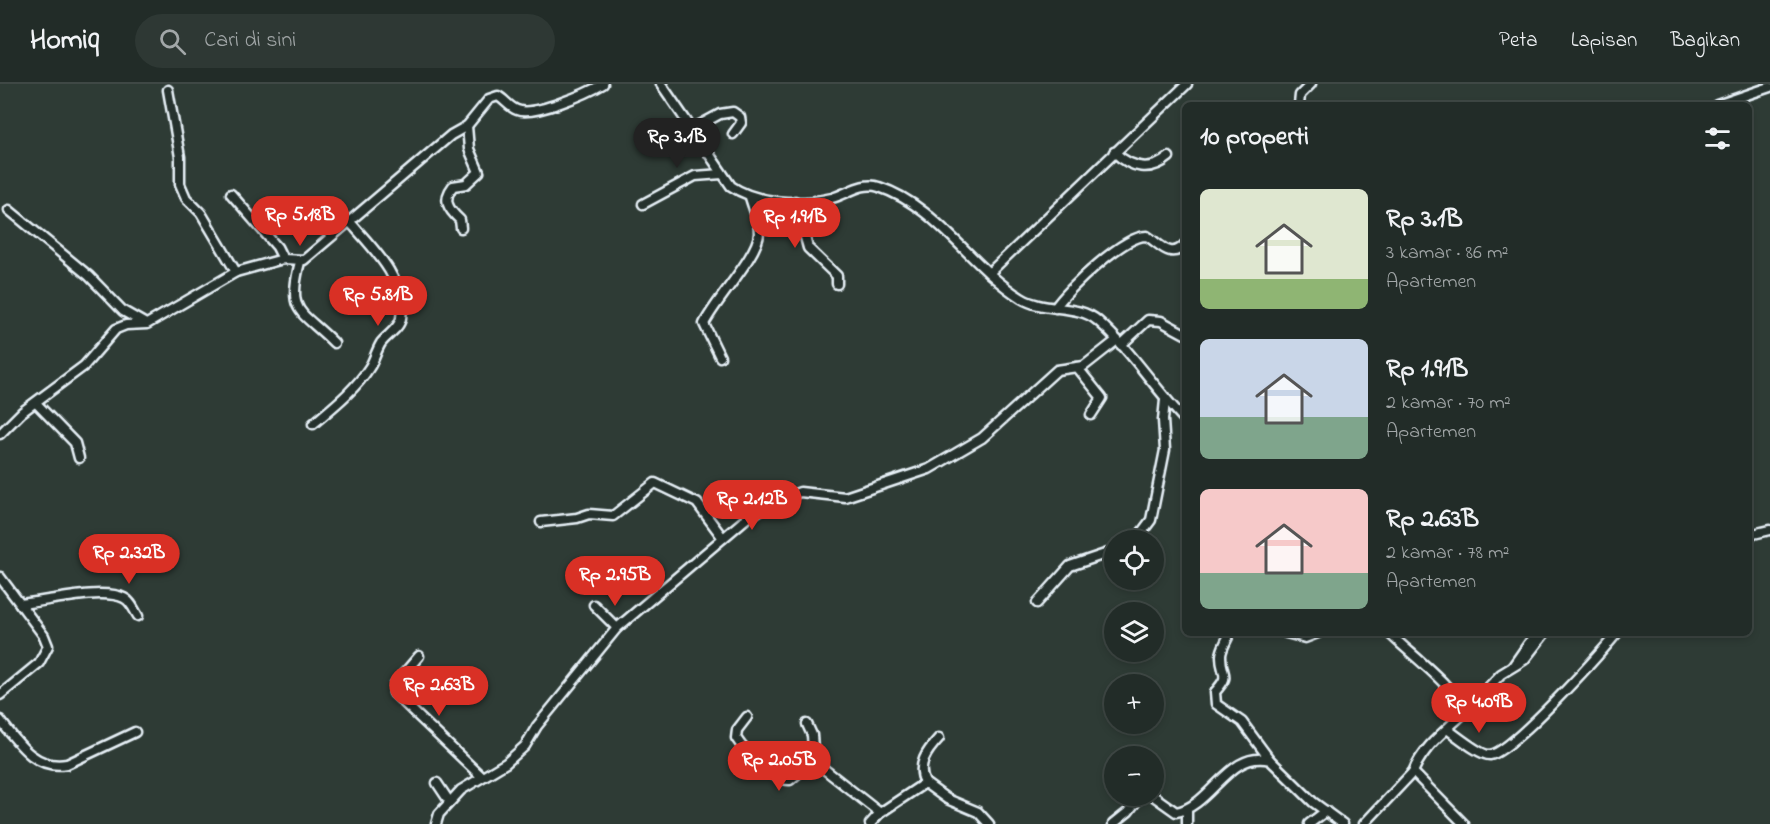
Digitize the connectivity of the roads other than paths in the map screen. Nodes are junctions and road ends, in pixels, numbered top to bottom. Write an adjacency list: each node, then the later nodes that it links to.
1 (603, 84): 9 (street)
2 (661, 84): 10 (street)
3 (1187, 84): 12 (street)
4 (1311, 84): 7 (street)
5 (1770, 87): 8 (street)
6 (168, 90): 25 (street)
7 (1299, 102)
8 (1726, 102)
9 (467, 126): 20 (street); 21 (street)
10 (692, 129): 11 (street); 14 (street)
11 (733, 134)
12 (1114, 152): 13 (street); 26 (street)
13 (1169, 157)
14 (722, 174): 16 (street); 18 (street)
15 (231, 194): 23 (street)
16 (750, 196): 17 (street); 33 (street)
17 (795, 201): 26 (street); 27 (street)
18 (643, 204)
19 (9, 210): 29 (street)
20 (350, 222): 24 (street); 39 (street)
21 (460, 228)
22 (1182, 248): 28 (street)
23 (283, 259): 24 (street); 25 (street)
24 (300, 262): 32 (street)
25 (236, 272): 29 (street)
26 (989, 273): 28 (street)
27 (837, 284)
28 (1055, 308): 31 (street)
29 (147, 324): 36 (street)
30 (1182, 332): 31 (street)
31 (1119, 343): 34 (street); 35 (street)
32 (334, 344)
33 (720, 357)
34 (1077, 367): 37 (street); 46 (street)
35 (1166, 400): 38 (street); 43 (street)
36 (36, 402): 40 (street); 41 (street)
37 (1091, 415)
38 (1182, 417)
39 (313, 424)
40 (0, 434)
41 (79, 458)
42 (541, 522): 46 (street)
43 (1144, 530)
44 (1770, 530): 45 (street)
45 (1752, 534)
46 (723, 538): 53 (street)
47 (1104, 554): 49 (street)
48 (0, 577): 50 (street)
49 (1038, 603)
50 (20, 604): 52 (street); 61 (street)
51 (594, 605): 53 (street)
52 (138, 616)
53 (617, 628): 72 (street)
54 (1229, 636): 69 (street)
55 (1392, 636): 62 (street)
56 (1534, 636): 60 (street)
57 (1543, 636): 60 (street)
58 (1614, 636): 66 (street)
59 (420, 656): 72 (street)
60 (1511, 669): 62 (street)
61 (0, 694)
62 (1464, 713): 66 (street)
63 (747, 717): 70 (street)
64 (0, 720): 67 (street)
65 (807, 724): 70 (street)
66 (1447, 729): 71 (street)
67 (135, 732)
68 (939, 738): 74 (street)
69 (1270, 760): 78 (street); 79 (street)
70 (814, 763): 80 (street)
71 (1413, 772): 88 (street); 89 (street)
72 (482, 777): 75 (street)
73 (437, 783): 75 (street)
74 (925, 783): 80 (street); 83 (street)
75 (449, 801): 81 (street)
76 (1164, 804): 78 (street)
77 (1133, 806): 84 (street)
78 (1187, 810): 85 (street)
79 (1326, 811): 86 (street); 87 (street)
80 (880, 813): 82 (street)
81 (436, 824)
82 (870, 824)
83 (989, 824)
84 (1113, 824)
85 (1187, 824)
86 (1309, 824)
87 (1343, 824)
88 (1364, 824)
89 (1464, 824)

